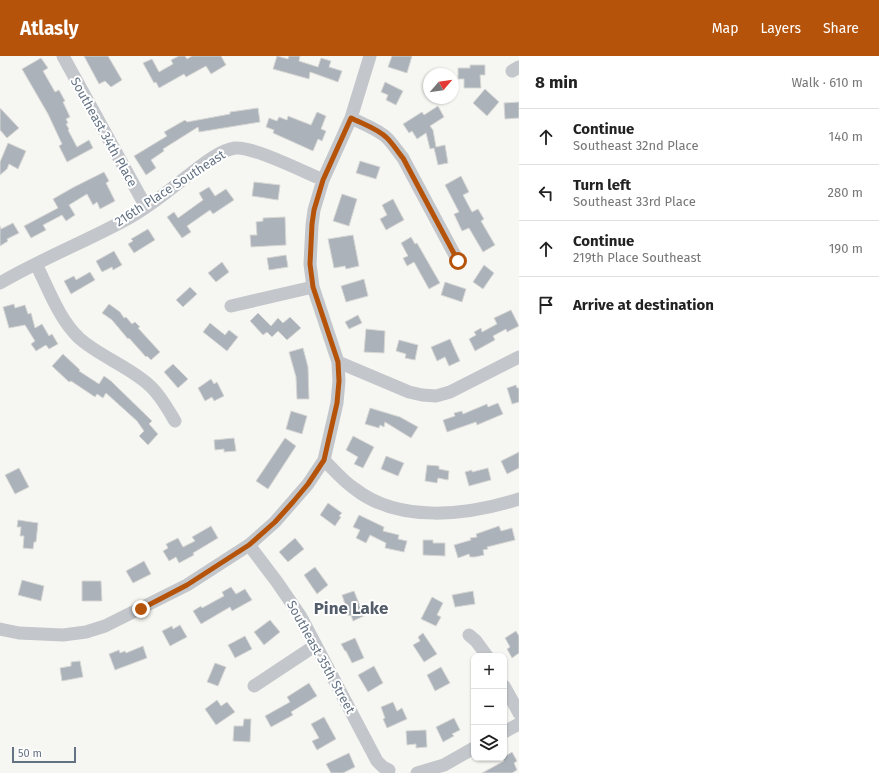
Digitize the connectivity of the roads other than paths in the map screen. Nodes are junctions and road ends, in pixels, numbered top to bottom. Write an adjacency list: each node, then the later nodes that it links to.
1 (63, 56): 5 (street, Southeast 34th Place)
2 (369, 56): 3 (street)
3 (351, 118): 4 (street); 6 (street)
4 (323, 180): 5 (street, 216th Place Southeast); 9 (street)
5 (146, 207): 7 (street, 216th Place Southeast)
6 (458, 261)
7 (36, 264): 8 (street, 216th Place Southeast); 13 (street)
8 (0, 283)
9 (313, 287): 10 (street); 12 (street)
10 (231, 306)
11 (519, 357): 12 (street)
12 (338, 362): 14 (street)
13 (175, 421)
14 (324, 460): 15 (street); 16 (street)
15 (519, 498)
16 (249, 545): 17 (street); 19 (street, Southeast 35th Street)
17 (0, 629)
18 (469, 635): 20 (street)
19 (316, 645): 21 (street); 27 (street, Southeast 35th Street)
20 (485, 653)
21 (254, 686)
22 (506, 689): 23 (street)
23 (519, 713)
24 (519, 724): 25 (street)
25 (507, 730)
26 (471, 750): 28 (street)
27 (392, 772)
28 (417, 773)

